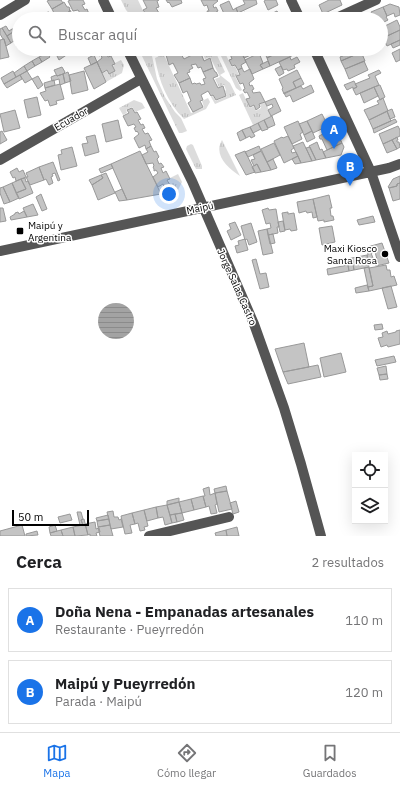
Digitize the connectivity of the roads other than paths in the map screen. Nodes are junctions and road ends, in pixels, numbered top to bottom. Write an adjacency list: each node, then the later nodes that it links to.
1 (25, 0): 8 (street)
2 (103, 0): 5 (street)
3 (291, 0): 6 (street)
4 (376, 0): 7 (street)
5 (109, 12)
6 (297, 12)
7 (349, 12)
8 (0, 15)
9 (130, 56): 11 (street, Jorge Salas Castro)
10 (317, 56): 14 (street)
11 (141, 79): 12 (street, Ecuador); 15 (street, Jorge Salas Castro)
12 (0, 160)
13 (400, 164): 14 (street, Maipú)
14 (371, 172): 15 (street, Maipú); 17 (street)
15 (203, 208): 16 (street, Maipú); 21 (street, Jorge Salas Castro)
16 (0, 251)
17 (400, 257)
18 (229, 517): 19 (street)
19 (172, 533): 20 (street)
20 (149, 536)
21 (321, 536)

